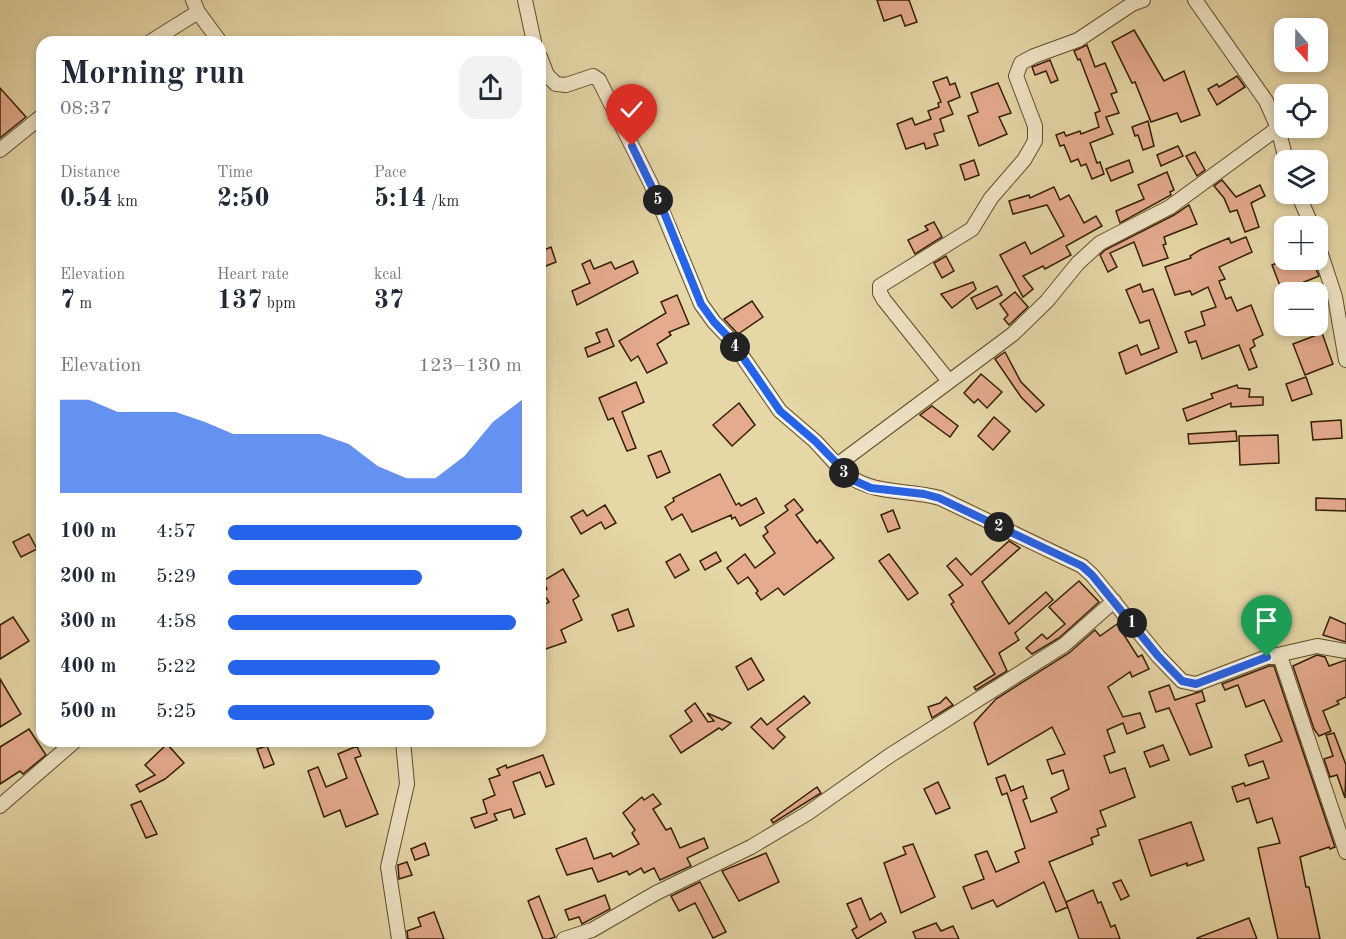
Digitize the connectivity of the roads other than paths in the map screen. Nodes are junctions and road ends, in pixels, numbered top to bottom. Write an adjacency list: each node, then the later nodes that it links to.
1 (525, 0): 7 (street)
2 (1143, 0): 16 (street)
3 (1195, 0): 9 (street)
4 (195, 6): 5 (street); 6 (street)
5 (158, 36)
6 (216, 36)
7 (533, 36)
8 (546, 72): 17 (street)
9 (1274, 120)
10 (36, 121): 12 (street)
11 (1274, 131): 16 (street)
12 (0, 150)
13 (1328, 267): 14 (street)
14 (1340, 295): 15 (street)
15 (1346, 360)
16 (948, 380): 17 (street)
17 (837, 465): 18 (street)
18 (1114, 601): 20 (street); 25 (street)
19 (1346, 651): 20 (street)
20 (1273, 656): 24 (street)
21 (68, 747): 23 (street)
22 (404, 747): 26 (street)
23 (0, 806)
24 (1346, 852)
25 (594, 934): 27 (street)
26 (399, 939)
27 (564, 939)

